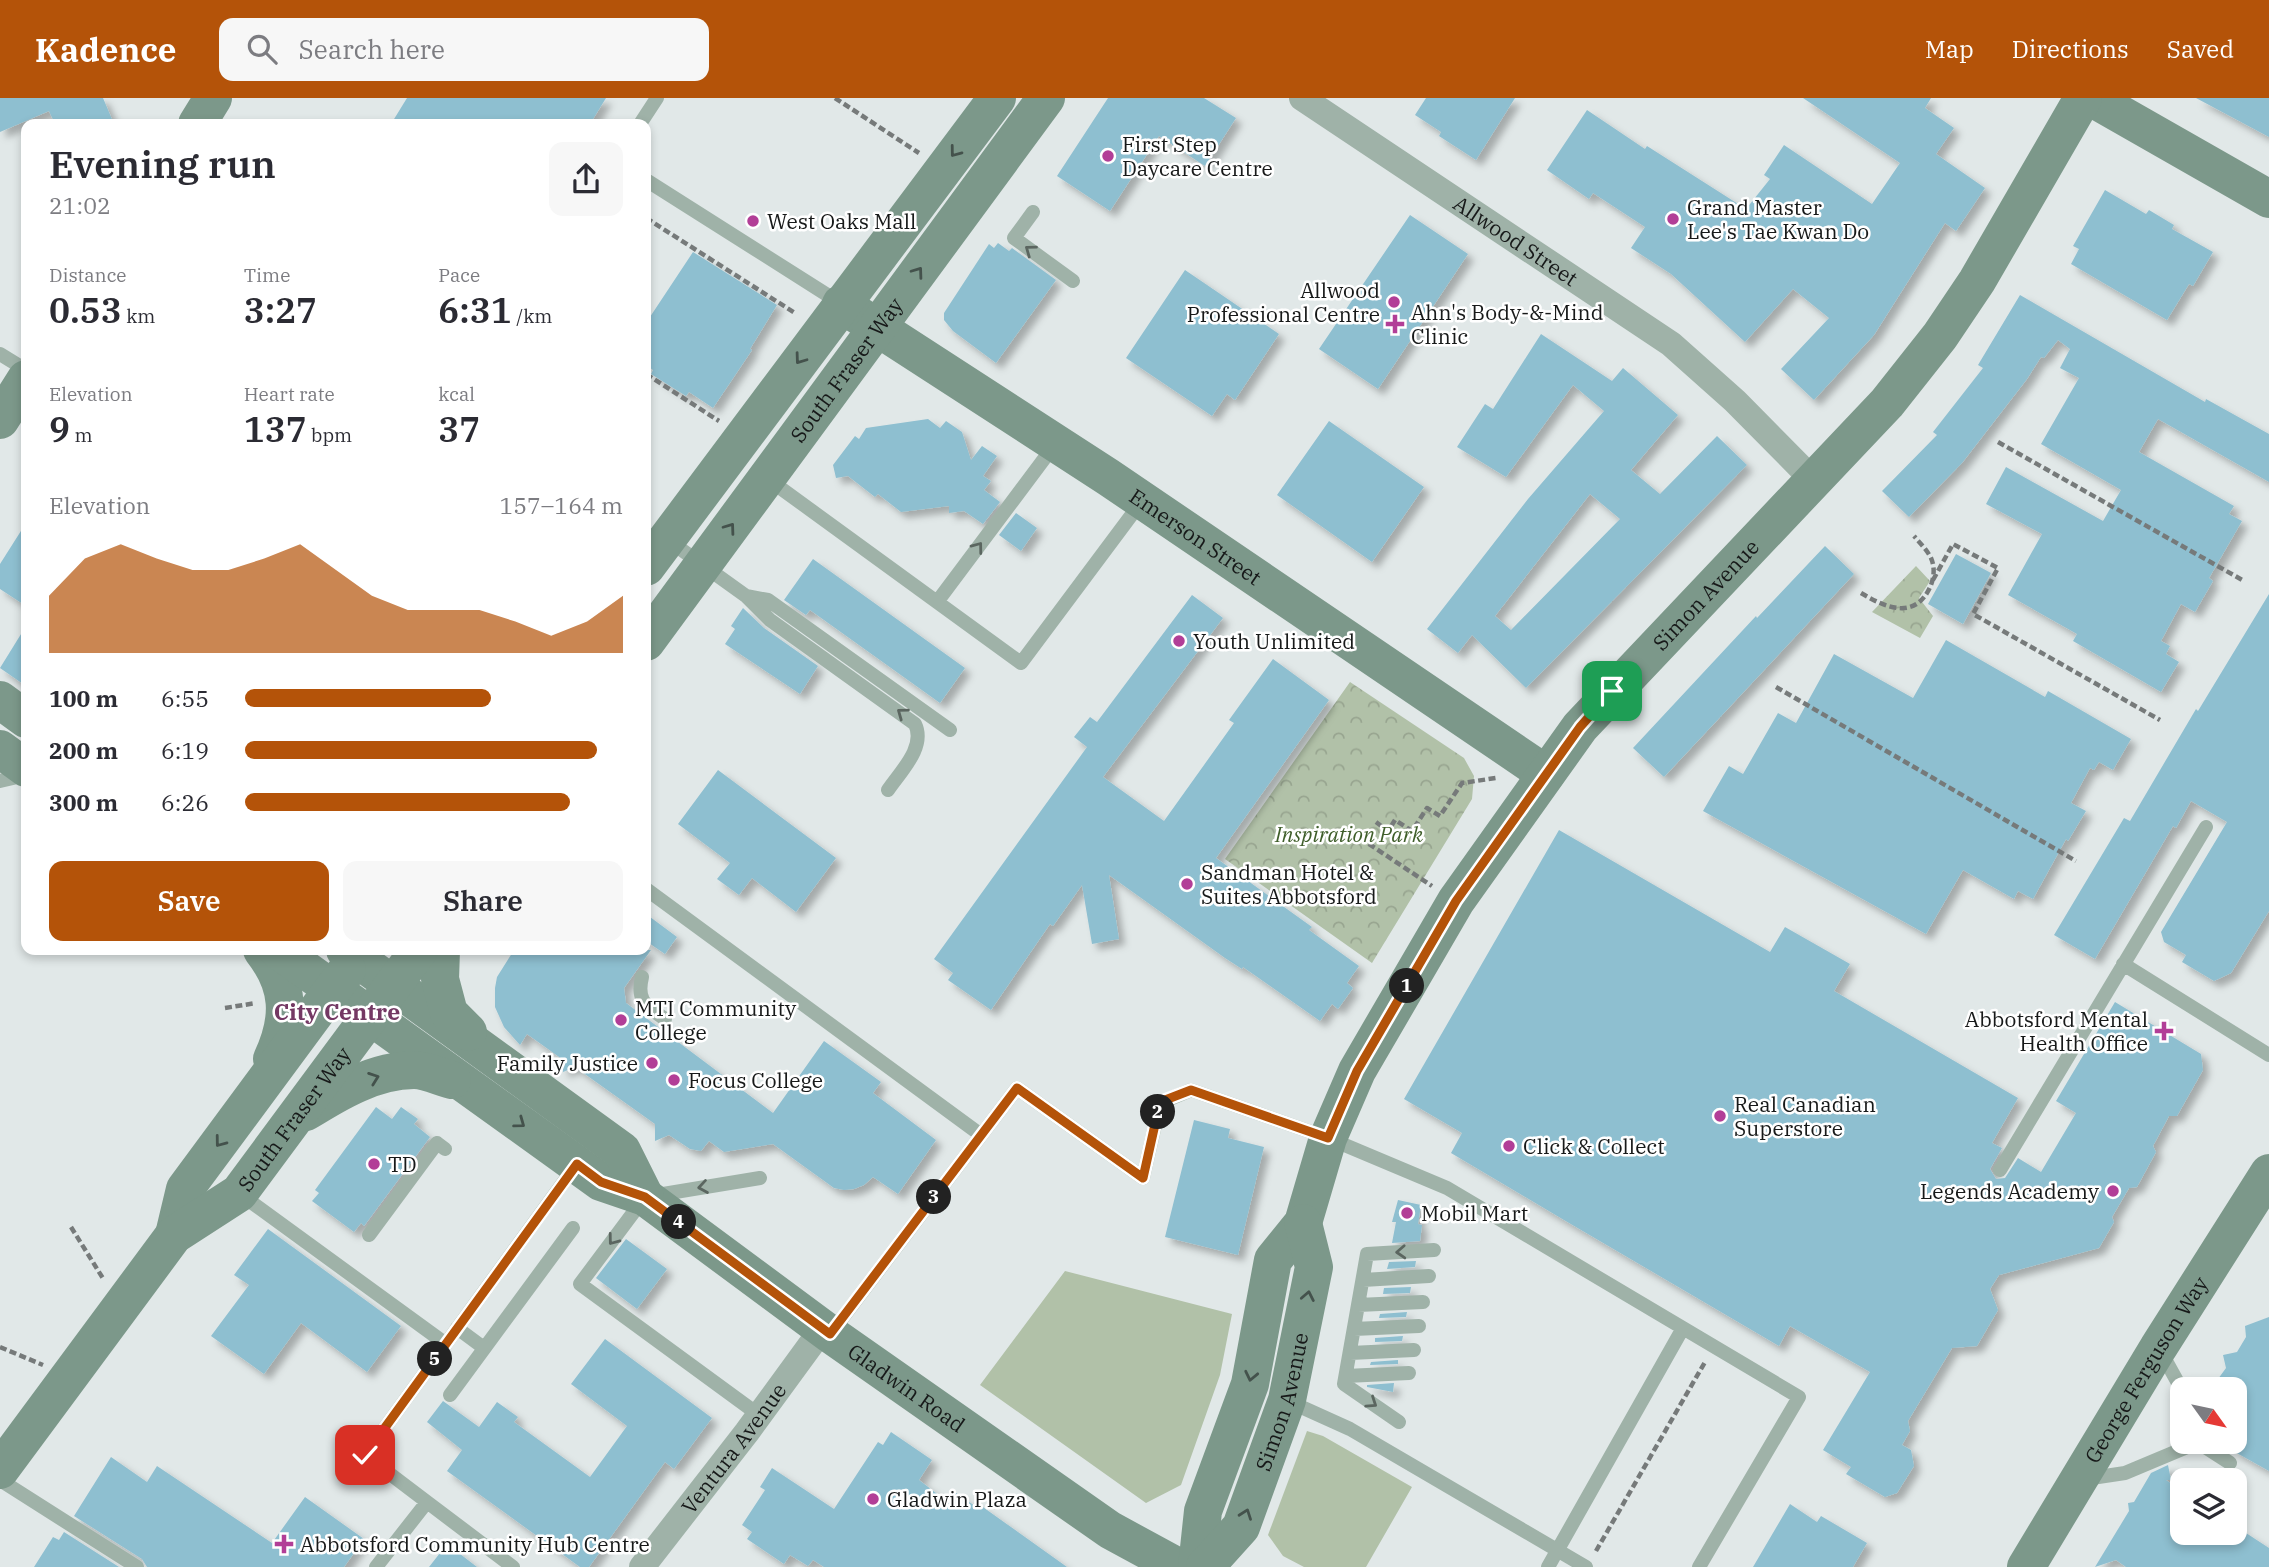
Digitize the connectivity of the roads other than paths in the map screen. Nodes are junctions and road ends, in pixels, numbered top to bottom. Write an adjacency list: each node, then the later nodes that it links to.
1 (213, 98): 8 (main road)
2 (657, 98): 9 (lane)
3 (997, 98): 14 (main road, South Fraser Way, one-way to 14)
4 (1046, 98): 15 (main road, South Fraser Way, one-way to 4)
5 (1302, 98): 22 (street, Allwood Street)
6 (2083, 98): 22 (main road, Simon Avenue)
7 (2092, 98): 11 (main road)
8 (200, 119)
9 (643, 119)
10 (651, 183): 14 (lane)
11 (2269, 199)
12 (1033, 212): 13 (lane, one-way to 12)
13 (1073, 281)
14 (841, 304): 15 (main road, Emerson Street); 24 (main road, South Fraser Way, one-way to 24)
15 (877, 327): 20 (main road, Emerson Street); 21 (main road, South Fraser Way)
16 (0, 354): 17 (lane)
17 (21, 367)
18 (21, 387): 19 (main road)
19 (0, 420)
20 (1056, 443): 23 (main road, Emerson Street); 27 (lane, one-way to 20)
21 (766, 478): 25 (main road, South Fraser Way, one-way to 21); 27 (lane)
22 (1813, 480): 34 (main road, Simon Avenue)
23 (1142, 501): 27 (lane); 34 (main road, Emerson Street)
24 (656, 553): 25 (lane)
25 (703, 565): 26 (lane); 28 (main road, South Fraser Way)
26 (746, 596): 31 (lane); 37 (lane, one-way to 26)
27 (937, 602)
28 (651, 635)
29 (0, 700): 30 (main road)
30 (21, 715)
31 (950, 730)
32 (0, 749): 33 (main road)
33 (21, 764)
34 (1546, 774): 58 (main road, Simon Avenue)
35 (21, 776): 36 (lane)
36 (0, 781)
37 (888, 790)
38 (2206, 827): 46 (lane)
39 (651, 893): 57 (lane)
40 (266, 955): 55 (main road)
41 (285, 955): 49 (main road, Gladwin Road)
42 (353, 955): 49 (main road, South Fraser Way)
43 (356, 955): 48 (main road, Gladwin Road)
44 (415, 955): 48 (main road, South Fraser Way)
45 (441, 955): 53 (main road)
46 (2123, 964): 52 (lane); 61 (lane)
47 (642, 977): 51 (lane)
48 (393, 985): 50 (main road, South Fraser Way); 53 (main road, Gladwin Road)
49 (333, 990): 50 (main road, Gladwin Road); 55 (main road, South Fraser Way)
50 (370, 1016): 54 (main road, Gladwin Road); 56 (main road, South Fraser Way)
51 (666, 1019)
52 (2269, 1055)
53 (497, 1060): 65 (main road, Gladwin Road)
54 (464, 1084): 56 (main road, one-way to 54); 60 (main road, Gladwin Road, one-way to 60)
55 (254, 1096): 68 (main road, South Fraser Way, one-way to 68)
56 (293, 1121): 64 (main road, South Fraser Way)
57 (981, 1135): 58 (lane); 79 (lane)
58 (1328, 1138): 66 (main road, Simon Avenue); 77 (lane)
59 (445, 1149): 69 (lane)
60 (577, 1164): 65 (main road, Gladwin Road); 76 (lane)
61 (2000, 1170)
62 (2269, 1174): 82 (main road, George Ferguson Way)
63 (760, 1178): 65 (lane, one-way to 65)
64 (239, 1194): 68 (main road, South Fraser Way); 80 (lane)
65 (645, 1197): 79 (main road, Gladwin Road); 90 (lane, one-way to 90)
66 (1303, 1223): 89 (main road, Simon Avenue, one-way to 66); 106 (main road, Simon Avenue, one-way to 106)
67 (573, 1228): 81 (lane)
68 (174, 1235): 95 (main road, South Fraser Way)
69 (369, 1235)
70 (1434, 1250): 72 (lane, one-way to 72)
71 (1429, 1276): 72 (lane)
72 (1363, 1280): 74 (lane)
73 (1423, 1302): 74 (lane)
74 (1358, 1305): 78 (lane)
75 (1419, 1326): 78 (lane)
76 (457, 1328): 80 (lane); 81 (lane)
77 (1683, 1328): 99 (lane); 109 (lane)
78 (1354, 1329): 84 (lane)
79 (827, 1331): 90 (street, Ventura Avenue); 105 (main road, Gladwin Road)
80 (446, 1345): 98 (lane)
81 (484, 1348): 88 (lane)
82 (2158, 1348): 87 (lane); 97 (main road, George Ferguson Way)
83 (1414, 1350): 84 (lane)
84 (1350, 1353): 86 (lane)
85 (1409, 1373): 86 (lane)
86 (1346, 1376): 91 (lane, one-way to 91)
87 (2175, 1377)
88 (450, 1395)
89 (1287, 1401): 99 (lane); 107 (main road, Simon Avenue, one-way to 89)
90 (759, 1415): 104 (street, Ventura Avenue)
91 (1399, 1422)
92 (2172, 1454): 97 (lane)
93 (2216, 1454): 94 (lane)
94 (2230, 1463)
95 (0, 1470)
96 (0, 1480): 101 (lane)
97 (2078, 1480): 110 (main road, George Ferguson Way)
98 (427, 1502): 102 (lane); 103 (lane)
99 (1558, 1550): 100 (lane); 108 (lane)
100 (1584, 1566)
101 (137, 1567)
102 (376, 1567)
103 (513, 1567)
104 (642, 1567)
105 (1178, 1567)
106 (1197, 1567)
107 (1205, 1567)
108 (1548, 1567)
109 (1699, 1567)
110 (2026, 1567)

